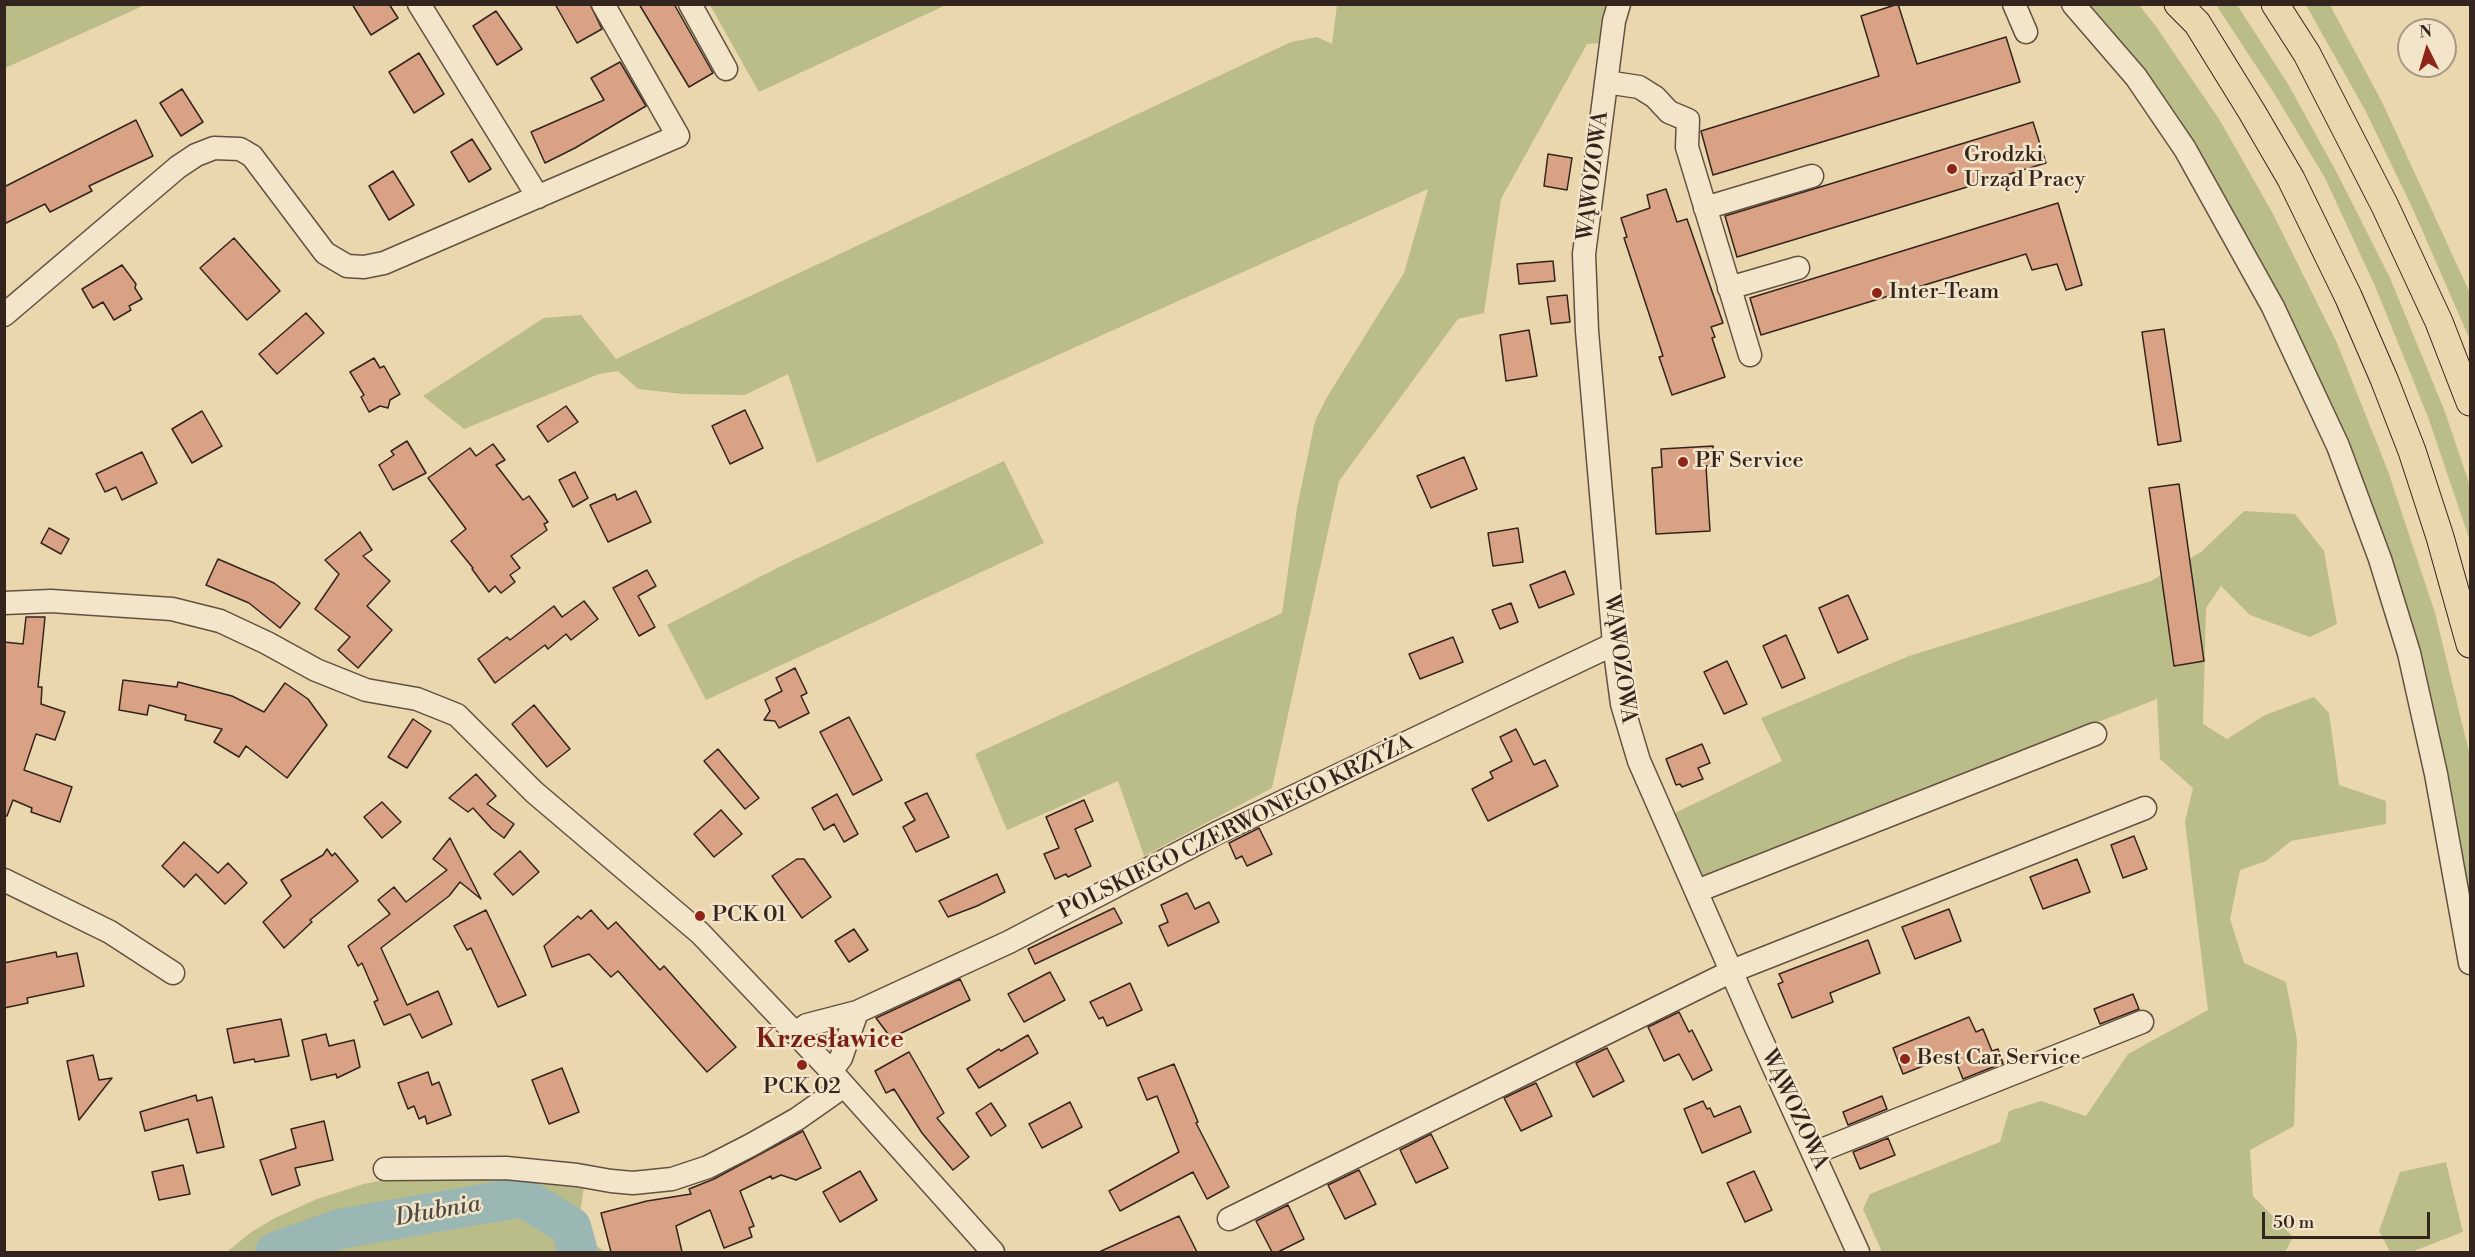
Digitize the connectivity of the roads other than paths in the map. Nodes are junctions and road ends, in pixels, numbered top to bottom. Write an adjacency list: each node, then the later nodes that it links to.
1 (419, 4): 13 (street)
2 (603, 4): 13 (street)
3 (690, 4): 10 (street)
4 (2014, 4): 9 (street)
5 (2073, 4): 27 (street)
6 (2275, 4): 19 (main road)
7 (1616, 13): 11 (street, WĄWOZOWA)
8 (2187, 14): 22 (main road)
9 (2026, 32)
10 (726, 69)
11 (1606, 82): 14 (street); 21 (street, WĄWOZOWA)
12 (1812, 176): 14 (street)
13 (538, 197): 17 (street)
14 (1705, 208): 16 (street)
15 (1798, 268): 16 (street)
16 (1729, 288): 18 (street)
17 (4, 315)
18 (1750, 355)
19 (2470, 402)
20 (4, 603): 32 (street)
21 (1614, 644): 26 (street, WĄWOZOWA); 30 (street, POLSKIEGO CZERWONEGO KRZYŻA)
22 (2470, 644)
23 (2095, 734): 26 (street)
24 (2145, 808): 28 (street)
25 (4, 880): 29 (street)
26 (1697, 891): 28 (street, WĄWOZOWA)
27 (2470, 963)
28 (1732, 971): 34 (street, WĄWOZOWA); 36 (street)
29 (173, 973)
30 (857, 1012): 32 (street, POLSKIEGO CZERWONEGO KRZYŻA); 33 (street)
31 (2142, 1022): 34 (street)
32 (795, 1033): 33 (street)
33 (837, 1078): 35 (street); 37 (street)
34 (1814, 1154): 38 (street, WĄWOZOWA)
35 (385, 1169)
36 (1229, 1219)
37 (993, 1252)
38 (1858, 1252)

